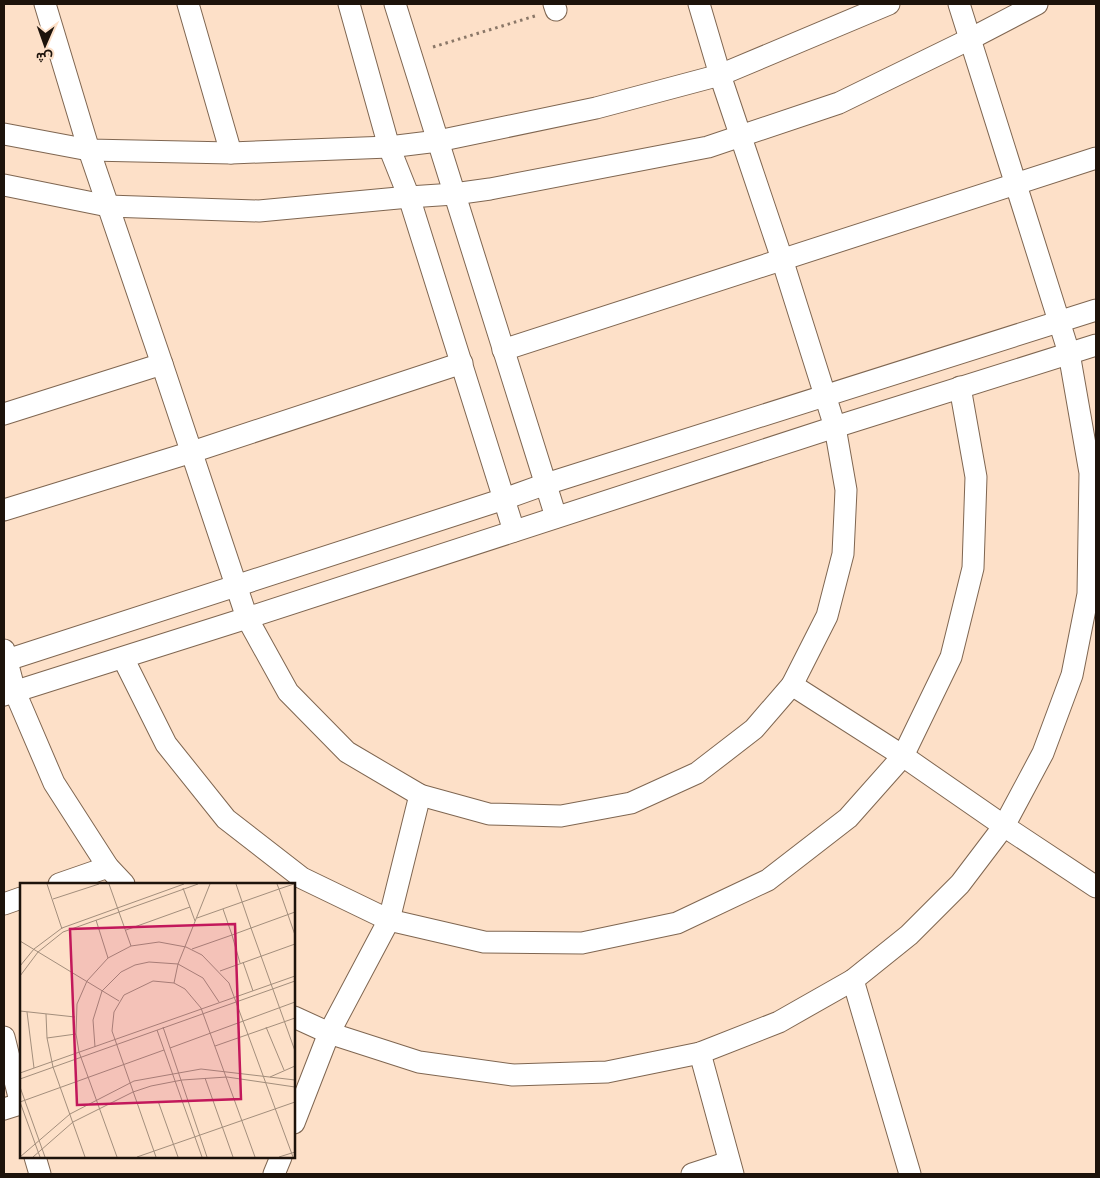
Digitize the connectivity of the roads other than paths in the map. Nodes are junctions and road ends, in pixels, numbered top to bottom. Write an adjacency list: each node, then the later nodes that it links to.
1 (45, 4): 15 (street)
2 (188, 4): 16 (street)
3 (349, 4): 14 (street)
4 (395, 4): 13 (street)
5 (699, 4): 10 (street)
6 (889, 4): 10 (street)
7 (959, 4): 9 (street)
8 (1037, 4): 9 (street)
9 (970, 39): 12 (street); 18 (street)
10 (720, 75): 12 (street); 13 (street)
11 (4, 134): 15 (street)
12 (741, 136): 20 (street); 23 (street)
13 (438, 141): 14 (street); 20 (street)
14 (389, 146): 16 (street); 21 (street)
15 (89, 150): 16 (street); 22 (street)
16 (231, 153)
17 (1096, 158): 18 (street)
18 (1015, 184): 23 (street); 25 (street)
19 (4, 186): 22 (street)
20 (454, 194): 21 (street); 27 (street)
21 (409, 197): 22 (street); 29 (street)
22 (108, 206): 30 (street)
23 (782, 259): 27 (street); 32 (street)
24 (1096, 310): 25 (street)
25 (1058, 322): 28 (street); 32 (street)
26 (1096, 345): 28 (street)
27 (503, 350): 37 (street)
28 (1069, 353): 31 (street); 36 (street)
29 (462, 363): 35 (street); 38 (street)
30 (162, 364): 33 (street); 35 (street)
31 (960, 387): 34 (street); 49 (street)
32 (825, 395): 34 (street); 37 (street)
33 (4, 414)
34 (835, 427): 40 (street); 47 (street)
35 (192, 452): 39 (street); 42 (street)
36 (1093, 473): 43 (street)
37 (546, 484): 38 (street); 40 (street)
38 (504, 499): 41 (street); 42 (street)
39 (4, 510)
40 (556, 517): 41 (street)
41 (514, 531): 44 (street)
42 (237, 586): 44 (street); 45 (street)
43 (1092, 594): 51 (street)
44 (247, 618): 46 (street); 50 (street)
45 (5, 657): 48 (street)
46 (123, 658): 48 (street); 58 (street)
47 (792, 685): 49 (street); 50 (street)
48 (10, 694): 52 (street)
49 (903, 756): 51 (street); 58 (street)
50 (420, 795): 58 (street)
51 (1004, 826): 55 (street); 59 (street)
52 (108, 867): 53 (street); 54 (street)
53 (62, 883)
54 (123, 883)
55 (1096, 887)
56 (20, 898): 57 (street)
57 (4, 904)
58 (389, 920): 61 (street)
59 (852, 980): 63 (street); 72 (street)
60 (295, 1017): 61 (street)
61 (329, 1034): 63 (street); 65 (street)
62 (4, 1037): 64 (street)
63 (700, 1052): 68 (street)
64 (17, 1106)
65 (295, 1120)
66 (36, 1158): 69 (street)
67 (280, 1158): 70 (street)
68 (731, 1168): 71 (street)
69 (40, 1174)
70 (274, 1174)
71 (692, 1174)
72 (910, 1174)

